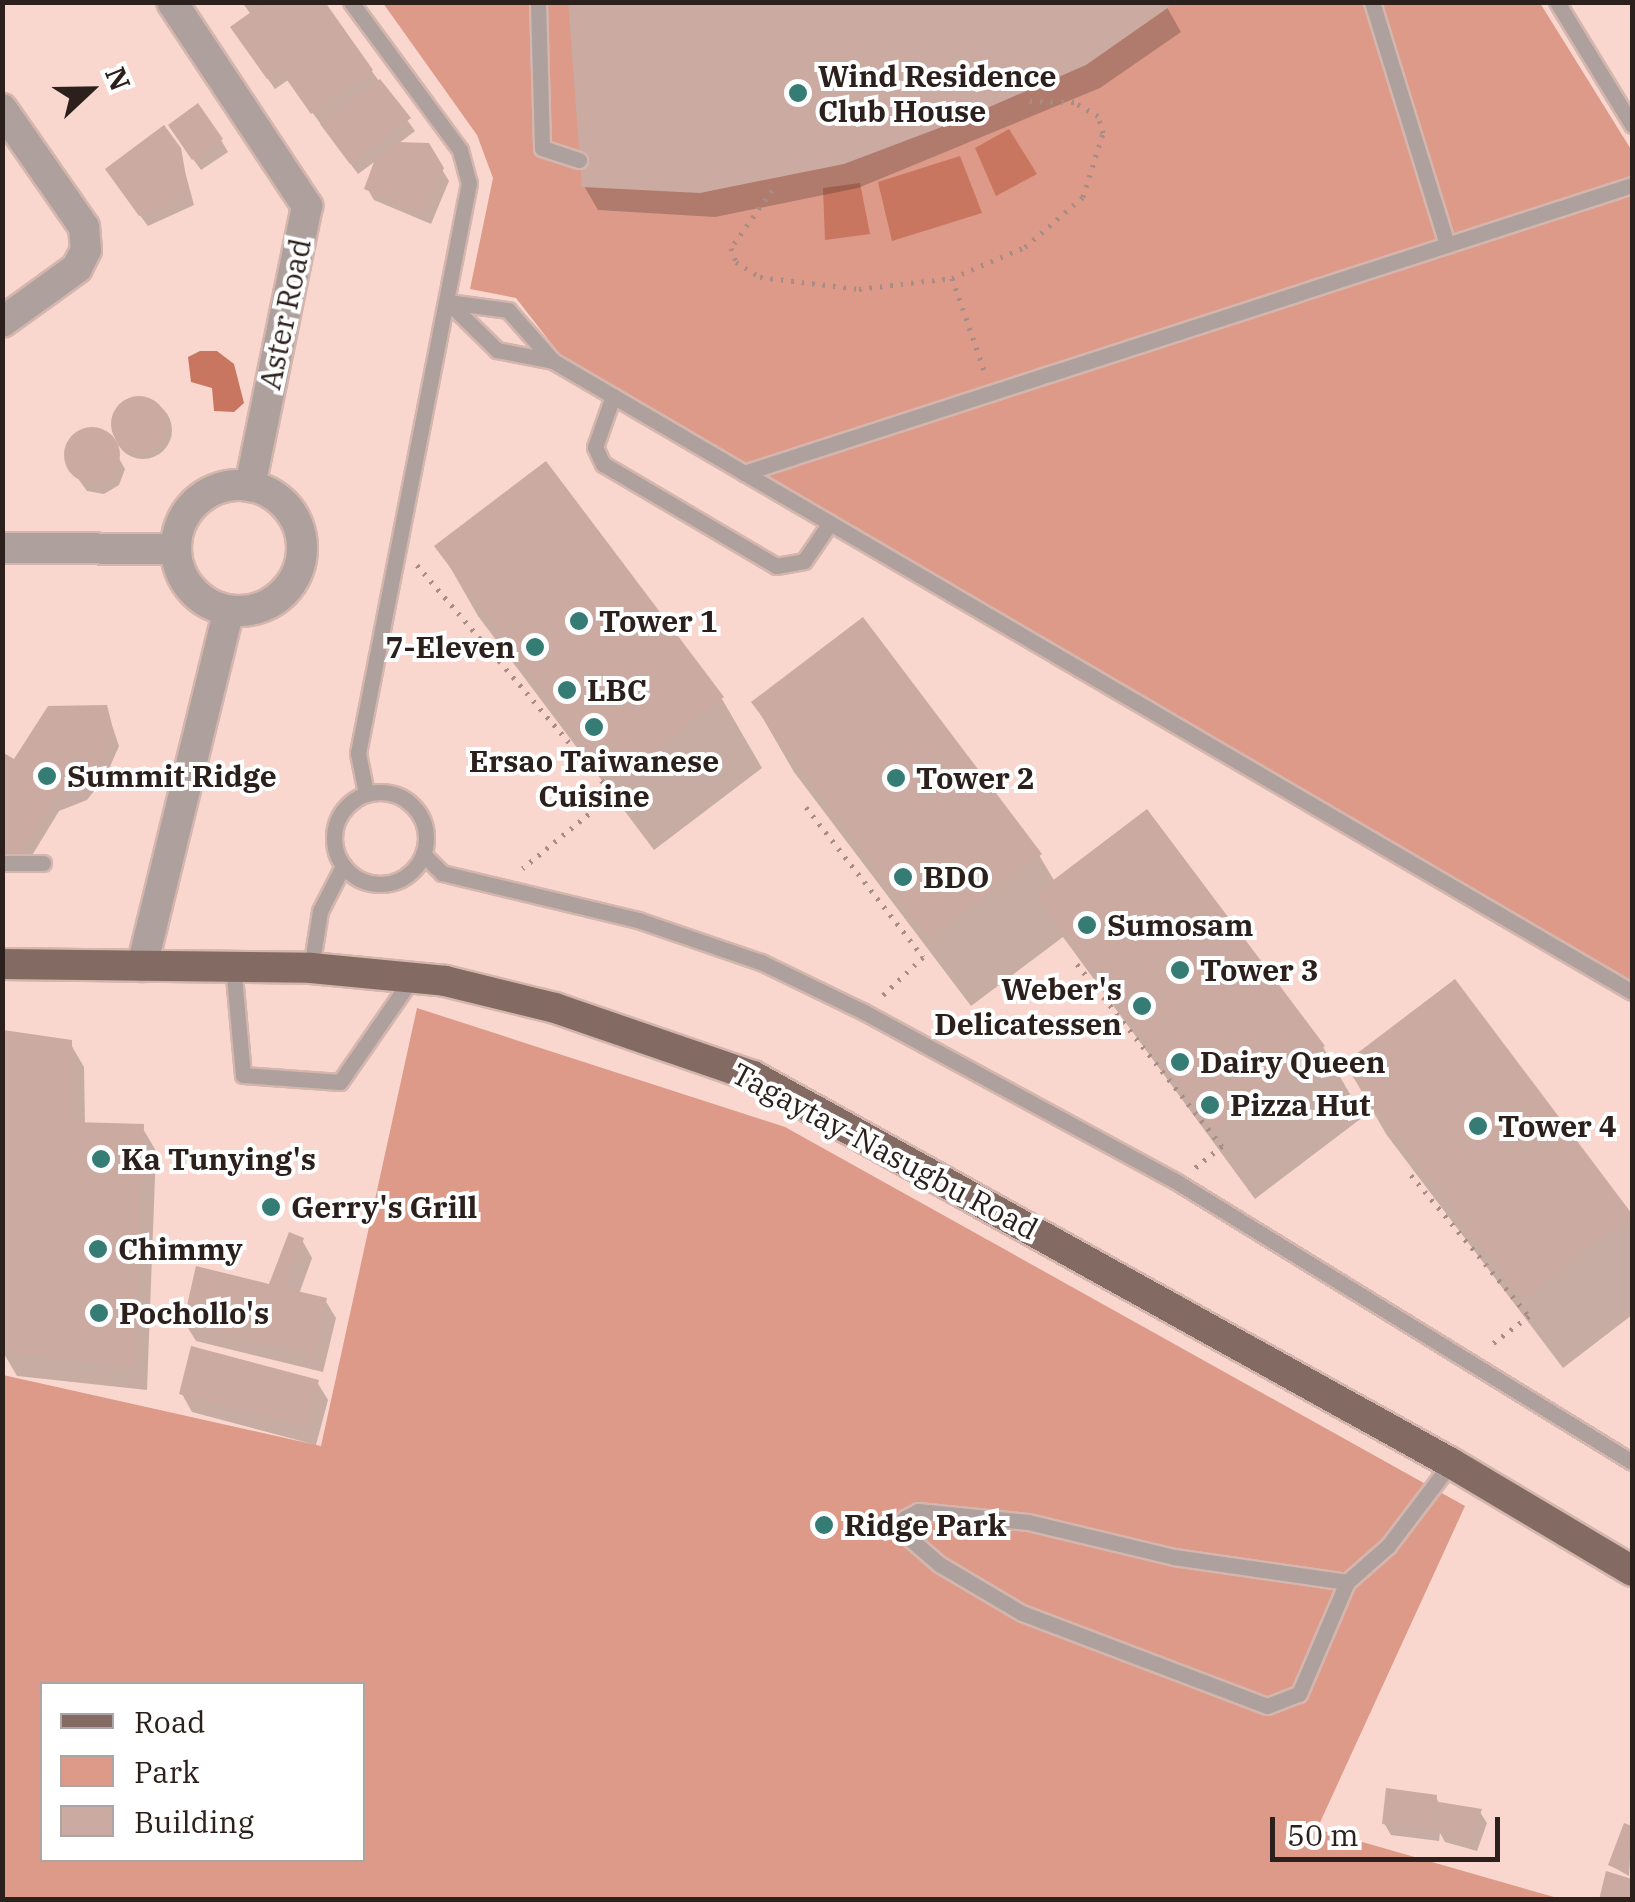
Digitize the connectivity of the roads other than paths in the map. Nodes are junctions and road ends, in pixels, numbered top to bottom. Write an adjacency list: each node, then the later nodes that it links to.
1 (172, 2): 16 (street, Aster Road)
2 (351, 2): 11 (lane)
3 (538, 2): 8 (lane)
4 (1372, 2): 10 (lane)
5 (1557, 2): 7 (lane)
6 (2, 109): 12 (street)
7 (1632, 125)
8 (579, 160)
9 (1632, 185): 10 (lane)
10 (1446, 244): 15 (lane)
11 (448, 302): 13 (lane); 13 (lane); 21 (lane)
12 (2, 322)
13 (553, 362): 14 (lane)
14 (613, 396): 15 (lane); 17 (lane)
15 (744, 473): 17 (lane)
16 (250, 486): 19 (street); 20 (street)
17 (830, 523): 31 (lane)
18 (2, 548): 19 (street)
19 (176, 548): 20 (street)
20 (229, 610): 27 (street)
21 (366, 793): 22 (lane); 25 (lane)
22 (423, 854): 25 (lane); 32 (lane)
23 (43, 862): 24 (lane)
24 (2, 863)
25 (343, 866): 29 (lane)
26 (2, 964): 27 (main road, Tagaytay-Nasugbu Road)
27 (142, 966): 28 (main road, Tagaytay-Nasugbu Road)
28 (233, 966): 29 (main road, Tagaytay-Nasugbu Road); 30 (lane)
29 (312, 968): 30 (main road, Tagaytay-Nasugbu Road)
30 (412, 978): 33 (main road, Tagaytay-Nasugbu Road)
31 (1632, 992)
32 (1632, 1462)
33 (1451, 1463): 34 (main road, Tagaytay-Nasugbu Road); 35 (lane)
34 (1632, 1572)
35 (1347, 1582): 35 (lane)

